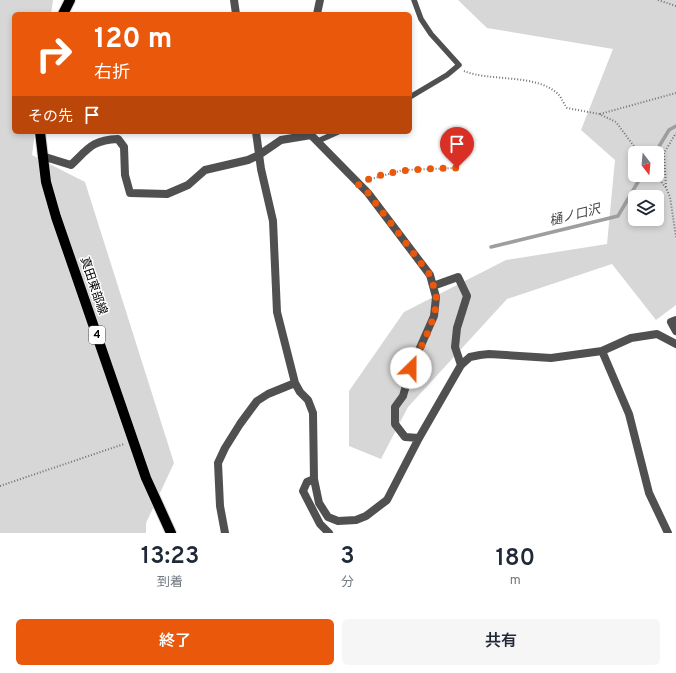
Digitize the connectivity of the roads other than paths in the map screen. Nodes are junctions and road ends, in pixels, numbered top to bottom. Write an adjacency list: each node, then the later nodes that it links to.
1 (70, 0): 5 (main road)
2 (234, 0): 6 (street)
3 (320, 0): 7 (street)
4 (414, 0): 8 (lane)
5 (64, 12)
6 (236, 12)
7 (317, 12)
8 (412, 96)
9 (40, 134): 16 (main road, 真田東部線 / 4)
10 (256, 134): 15 (street)
11 (305, 134): 15 (street)
12 (310, 134): 14 (street)
13 (334, 134): 14 (lane)
14 (318, 141): 17 (street)
15 (259, 155): 16 (street); 23 (street)
16 (42, 156): 26 (main road, 真田東部線 / 4)
17 (433, 286): 22 (street); 24 (street)
18 (676, 320): 19 (street)
19 (676, 331)
20 (676, 344): 21 (street)
21 (602, 351): 22 (street); 29 (street)
22 (461, 365): 24 (street)
23 (295, 384): 25 (street); 27 (street)
24 (419, 438): 25 (street)
25 (314, 479): 28 (street)
26 (171, 533)
27 (225, 533)
28 (329, 533)
29 (668, 533)

